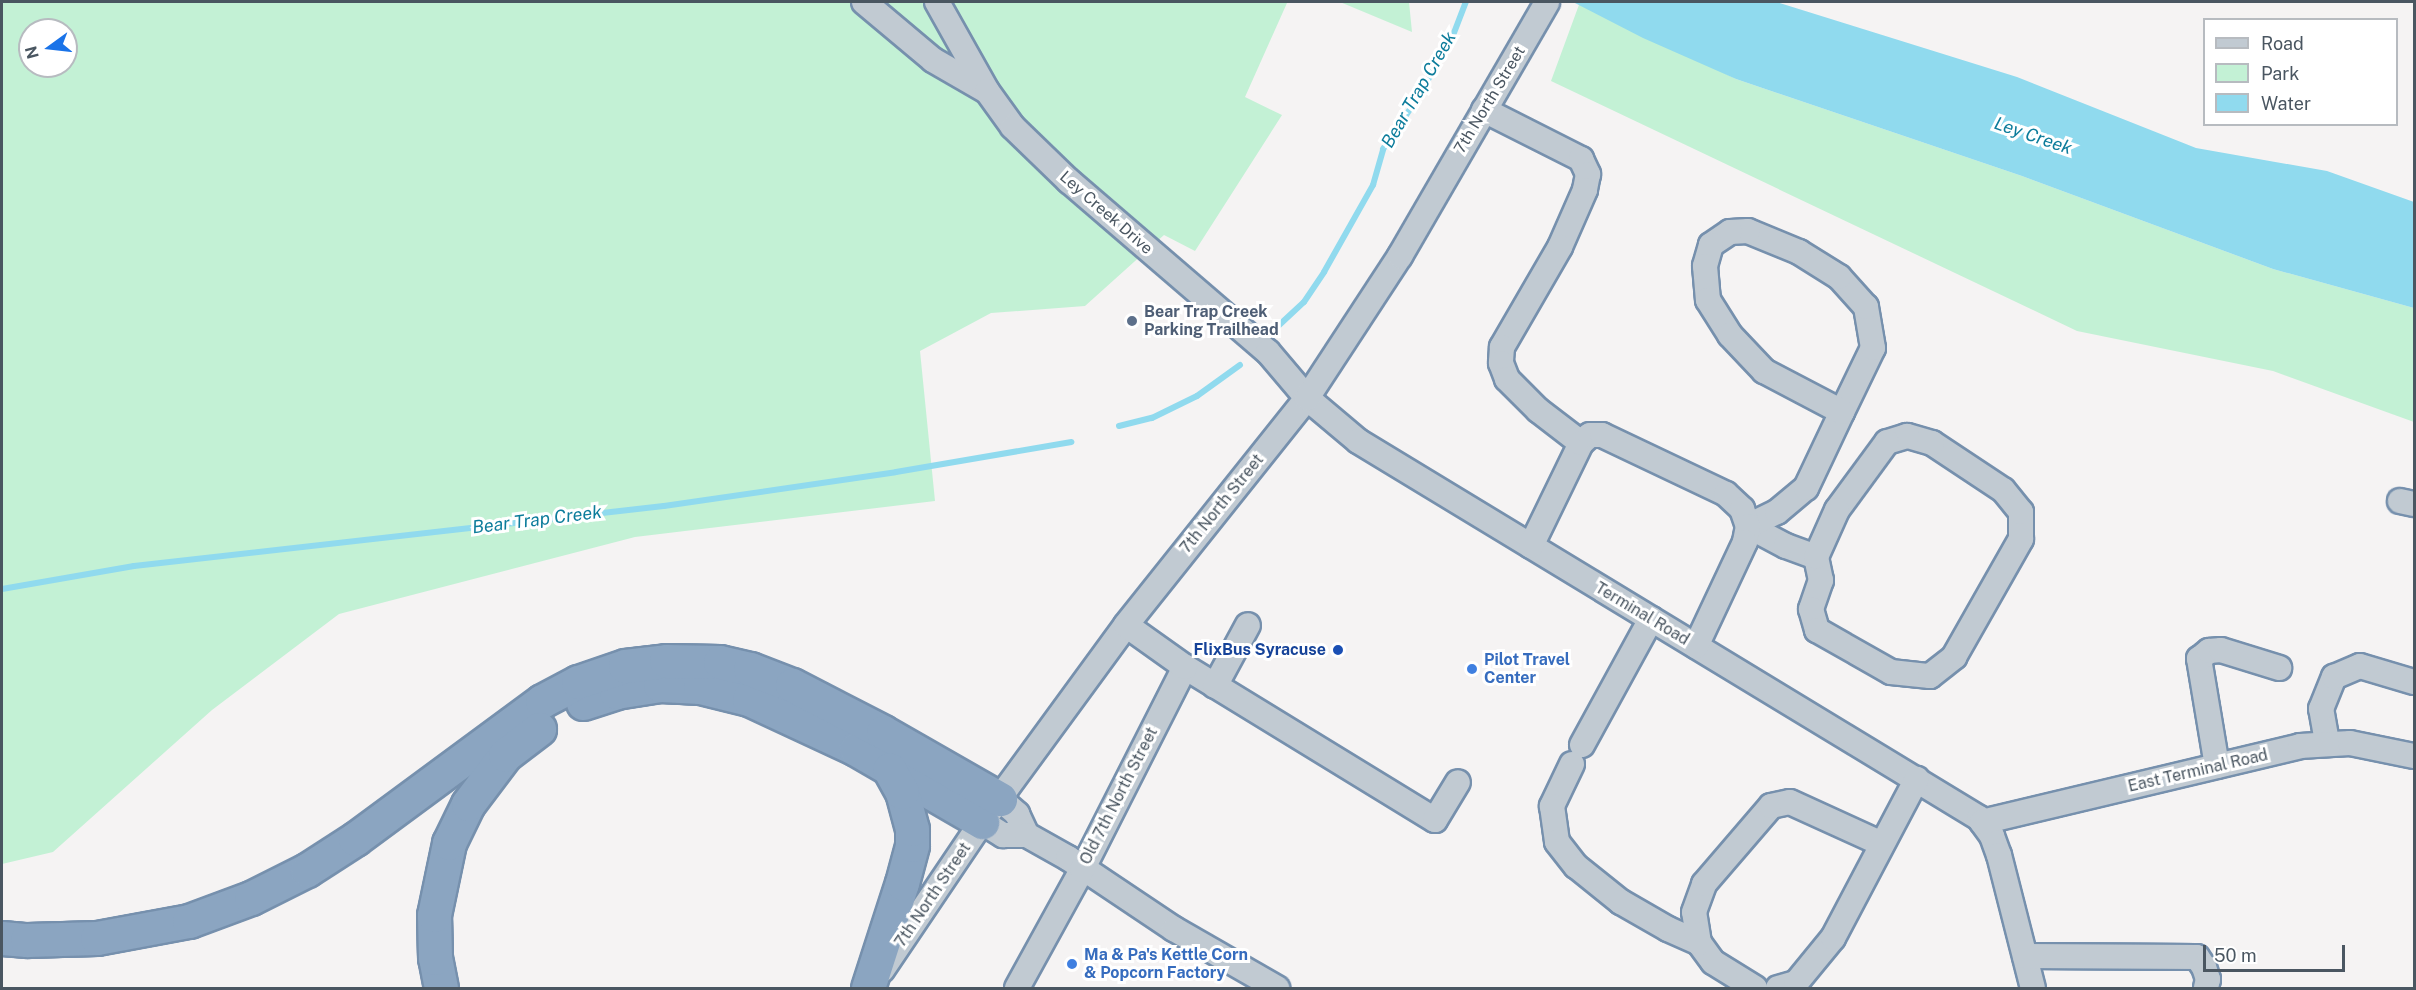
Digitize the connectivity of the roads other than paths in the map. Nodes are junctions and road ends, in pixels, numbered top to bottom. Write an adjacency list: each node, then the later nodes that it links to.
1 (864, 2): 4 (street)
2 (937, 2): 4 (street, Ley Creek Drive)
3 (1547, 2): 5 (street, 7th North Street)
4 (987, 91): 6 (street, Ley Creek Drive)
5 (1484, 110): 6 (street, 7th North Street); 8 (street)
6 (1307, 398): 10 (street, Terminal Road); 13 (street, 7th North Street)
7 (1842, 412): 7 (street); 9 (street)
8 (1581, 443): 9 (street); 10 (street)
9 (1747, 534): 11 (street); 15 (street)
10 (1531, 546): 12 (street, Terminal Road)
11 (1816, 557): 11 (street)
12 (1651, 619): 15 (street, Terminal Road); 31 (street)
13 (1126, 625): 16 (street); 26 (street, 7th North Street)
14 (1248, 625): 19 (street)
15 (1696, 646): 24 (street, Terminal Road)
16 (1185, 668): 19 (street); 29 (street, Old 7th North Street)
17 (2279, 668): 22 (street)
18 (2415, 682): 20 (street)
19 (1215, 686): 25 (street)
20 (2327, 742): 21 (street, East Terminal Road); 22 (street, East Terminal Road)
21 (2415, 756)
22 (2217, 766): 27 (street, East Terminal Road)
23 (890, 769): 26 (highway); 33 (highway); 34 (highway)
24 (1917, 779): 27 (street, Terminal Road); 28 (street)
25 (1458, 782)
26 (991, 811): 29 (street); 30 (highway); 34 (street, 7th North Street)
27 (1982, 822): 32 (street)
28 (1882, 844): 31 (street); 38 (street)
29 (1082, 870): 35 (street, Old 7th North Street); 36 (street)
30 (2, 938)
31 (1699, 943): 37 (street)
32 (2025, 956): 39 (street); 40 (street)
33 (441, 988)
34 (869, 988)
35 (1017, 988)
36 (1276, 988)
37 (1755, 988)
38 (1778, 988)
39 (2033, 988)
40 (2206, 988)

